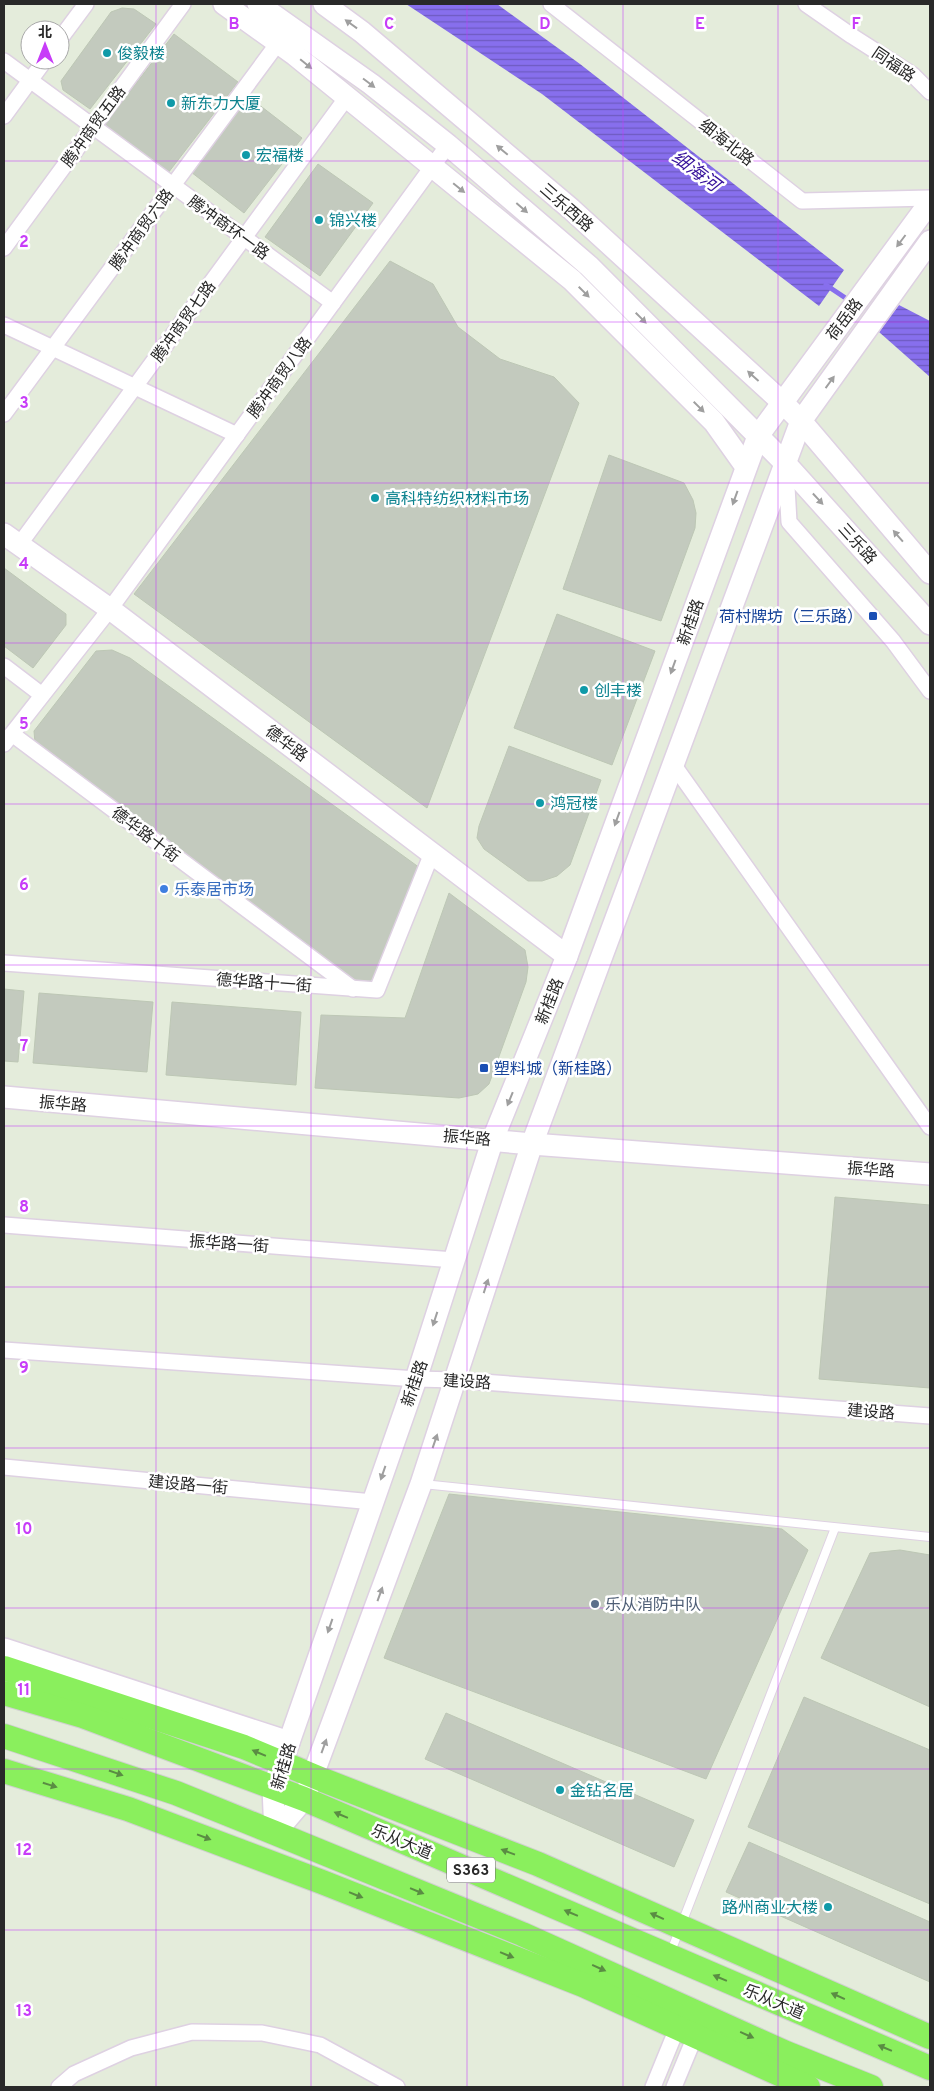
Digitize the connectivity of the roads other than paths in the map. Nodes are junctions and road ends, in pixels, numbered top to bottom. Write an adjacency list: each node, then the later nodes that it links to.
1 (86, 4): 8 (street)
2 (183, 4): 16 (street, 腾冲商贸五路)
3 (224, 4): 9 (street)
4 (258, 4): 17 (street, 三乐路, one-way to 17)
5 (324, 4): 29 (street, 三乐西路, one-way to 5)
6 (551, 4): 20 (street, 细海北路)
7 (806, 4): 13 (street, 同福路)
8 (70, 26)
9 (278, 43): 14 (street, one-way to 14); 19 (street, 腾冲商贸六路)
10 (4, 61): 12 (street, 腾冲商环一路)
11 (38, 70): 12 (street)
12 (30, 80): 15 (street); 16 (street, 腾冲商环一路)
13 (930, 92)
14 (347, 97): 18 (street); 22 (street, 腾冲商贸七路)
15 (4, 116)
16 (93, 126): 19 (street, 腾冲商环一路); 24 (street, 腾冲商贸五路)
17 (448, 145): 18 (street, 腾冲商贸八路); 33 (street, 三乐路, one-way to 33)
18 (432, 166): 25 (street, 腾冲商贸八路); 35 (street, one-way to 35)
19 (173, 185): 22 (street, 腾冲商环一路); 27 (street, 腾冲商贸六路)
20 (930, 198)
21 (930, 202): 29 (street, 荷岳路, one-way to 29)
22 (244, 238): 25 (street, 腾冲商环一路); 28 (street, 腾冲商贸七路)
23 (930, 242): 31 (street, 荷岳路, one-way to 23)
24 (4, 248)
25 (333, 303): 32 (street, 腾冲商贸八路)
26 (4, 325): 27 (street)
27 (54, 347): 28 (street); 30 (street, 腾冲商贸六路)
28 (135, 386): 32 (street); 36 (street, 腾冲商贸七路)
29 (782, 402): 31 (street, 三乐西路); 33 (street, 荷岳路)
30 (4, 414)
31 (802, 421): 34 (street, 荷岳路); 37 (street, one-way to 31)
32 (237, 435): 38 (street, 腾冲商贸八路)
33 (758, 436): 34 (street, 三乐路); 35 (street, 新桂路)
34 (785, 463): 39 (street, 三乐路, one-way to 39); 41 (street); 44 (street, 新桂路)
35 (746, 467): 46 (street, 新桂路, one-way to 46)
36 (12, 539): 38 (street, 德华路)
37 (930, 573)
38 (110, 610): 42 (street, 腾冲商贸八路); 45 (street, 德华路)
39 (930, 624)
40 (4, 666): 42 (street)
41 (930, 691)
42 (42, 695): 43 (street, 腾冲商贸八路)
43 (8, 739): 48 (street, 德华路十街)
44 (673, 764): 50 (street); 52 (street, 新桂路)
45 (432, 853): 46 (street, 德华路); 48 (street, 德华路十一街)
46 (567, 956): 51 (street, 新桂路, one-way to 51)
47 (4, 963): 48 (street, 德华路十一街)
48 (353, 989)
49 (4, 1097): 51 (street, 振华路)
50 (930, 1127)
51 (493, 1139): 52 (street, 振华路); 55 (street, 新桂路)
52 (532, 1144): 53 (street, 振华路); 58 (street, 新桂路, one-way to 52)
53 (930, 1174)
54 (4, 1225): 55 (street, 振华路一街)
55 (454, 1260): 57 (street, 新桂路, one-way to 57)
56 (4, 1350): 57 (street, 建设路)
57 (416, 1379): 58 (street, 建设路); 62 (street, 新桂路, one-way to 62)
58 (456, 1380): 59 (street, 建设路); 61 (street, 新桂路, one-way to 58)
59 (930, 1416)
60 (4, 1467): 62 (street, 建设路一街)
61 (421, 1484): 63 (lane); 71 (street, 新桂路, one-way to 61)
62 (373, 1502): 69 (street, 新桂路, one-way to 69)
63 (835, 1528): 64 (lane); 75 (lane)
64 (930, 1537)
65 (4, 1649): 69 (street)
66 (4, 1668): 69 (main road, one-way to 66)
67 (4, 1693): 72 (main road, 乐从大道 / S363)
68 (4, 1736): 74 (main road, S363, one-way to 74)
69 (286, 1752): 71 (main road); 72 (street, 新桂路)
70 (4, 1771): 77 (main road, one-way to 77)
71 (313, 1776): 73 (street, 新桂路); 75 (main road, one-way to 71)
72 (273, 1788): 73 (main road, 乐从大道 / S363); 74 (street, 新桂路)
73 (304, 1799): 74 (street, 新桂路); 76 (main road, 乐从大道 / S363, one-way to 73)
74 (275, 1833): 77 (main road, S363, one-way to 77)
75 (681, 1926): 76 (lane); 78 (main road, one-way to 75)
76 (669, 1956): 79 (main road, 乐从大道 / S363, one-way to 76)
77 (691, 2022): 83 (street); 84 (street); 85 (main road); 86 (main road, S363, one-way to 86)
78 (930, 2037)
79 (930, 2068)
80 (370, 2080): 81 (street); 82 (street)
81 (59, 2087)
82 (397, 2087)
83 (653, 2087)
84 (674, 2087)
85 (808, 2087)
86 (871, 2087)

